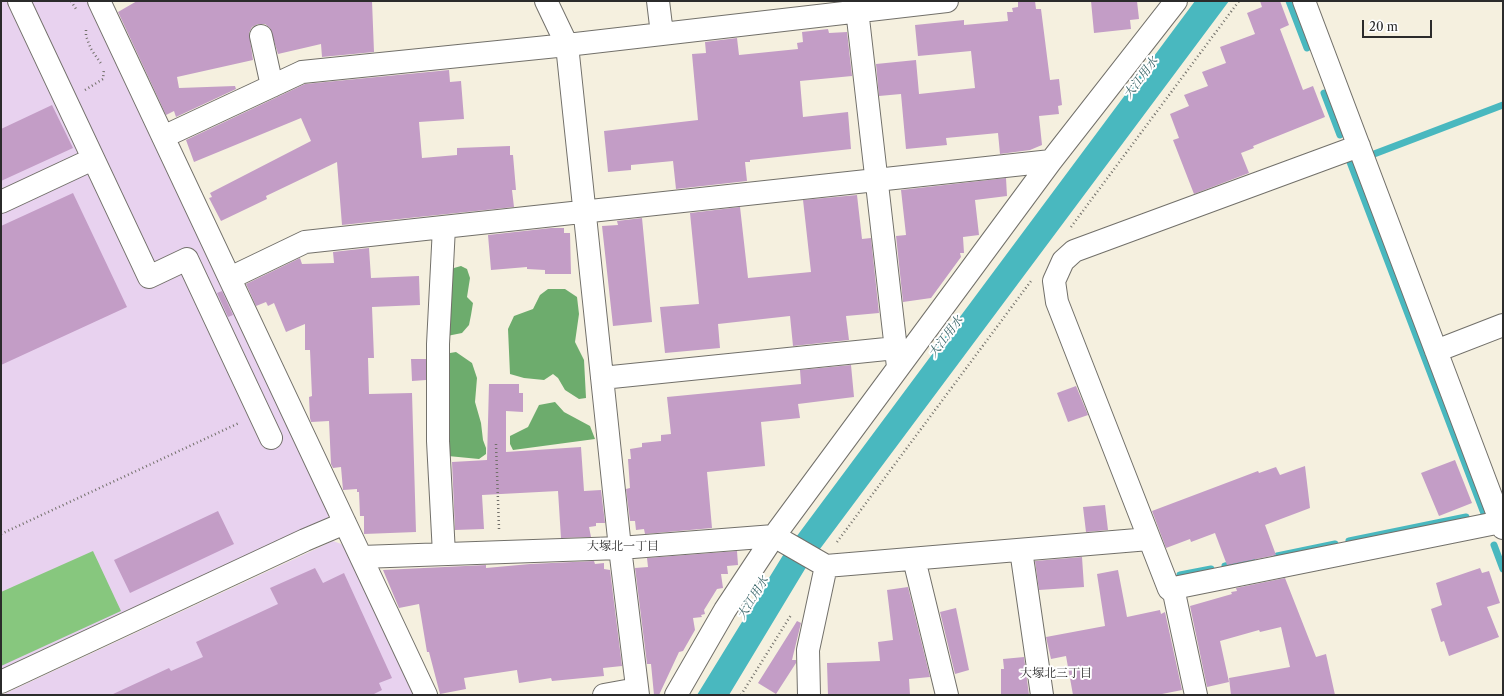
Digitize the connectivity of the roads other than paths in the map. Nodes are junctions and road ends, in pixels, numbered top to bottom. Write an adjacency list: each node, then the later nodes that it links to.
1 (19, 1): 15 (street)
2 (546, 1): 11 (street)
3 (658, 1): 9 (street)
4 (947, 1): 8 (street)
5 (1176, 1): 16 (street)
6 (1304, 1): 14 (street)
7 (106, 4): 13 (street)
8 (856, 6): 9 (street); 17 (street)
9 (662, 34): 11 (street)
10 (261, 36): 12 (street)
11 (567, 45): 12 (street); 19 (street)
12 (272, 86): 13 (street)
13 (163, 137): 21 (street)
14 (1359, 146): 23 (street); 30 (street)
15 (93, 159): 18 (street); 26 (street)
16 (1050, 161): 17 (street); 24 (street)
17 (876, 180): 19 (street); 24 (street)
18 (1, 202)
19 (584, 212): 20 (street); 25 (street)
20 (444, 227): 21 (street); 33 (street)
21 (230, 278): 27 (street)
22 (1503, 325): 23 (street)
23 (1436, 351): 28 (street)
24 (897, 358): 25 (street); 29 (street)
25 (602, 378): 31 (street)
26 (271, 438)
27 (345, 523): 34 (street); 38 (street)
28 (1502, 525): 37 (street)
29 (780, 539): 31 (street); 36 (street); 42 (street)
30 (1149, 539): 32 (street); 37 (street)
31 (620, 548): 33 (street); 39 (street)
32 (1021, 550): 35 (street); 45 (street)
33 (444, 554): 34 (street)
34 (361, 557): 40 (street)
35 (914, 559): 36 (street); 44 (street)
36 (822, 564): 43 (street)
37 (1173, 588): 46 (street)
38 (1, 682)
39 (638, 692): 41 (street)
40 (426, 695)
41 (604, 695)
42 (676, 695)
43 (809, 695)
44 (947, 695)
45 (1042, 695)
46 (1196, 695)

